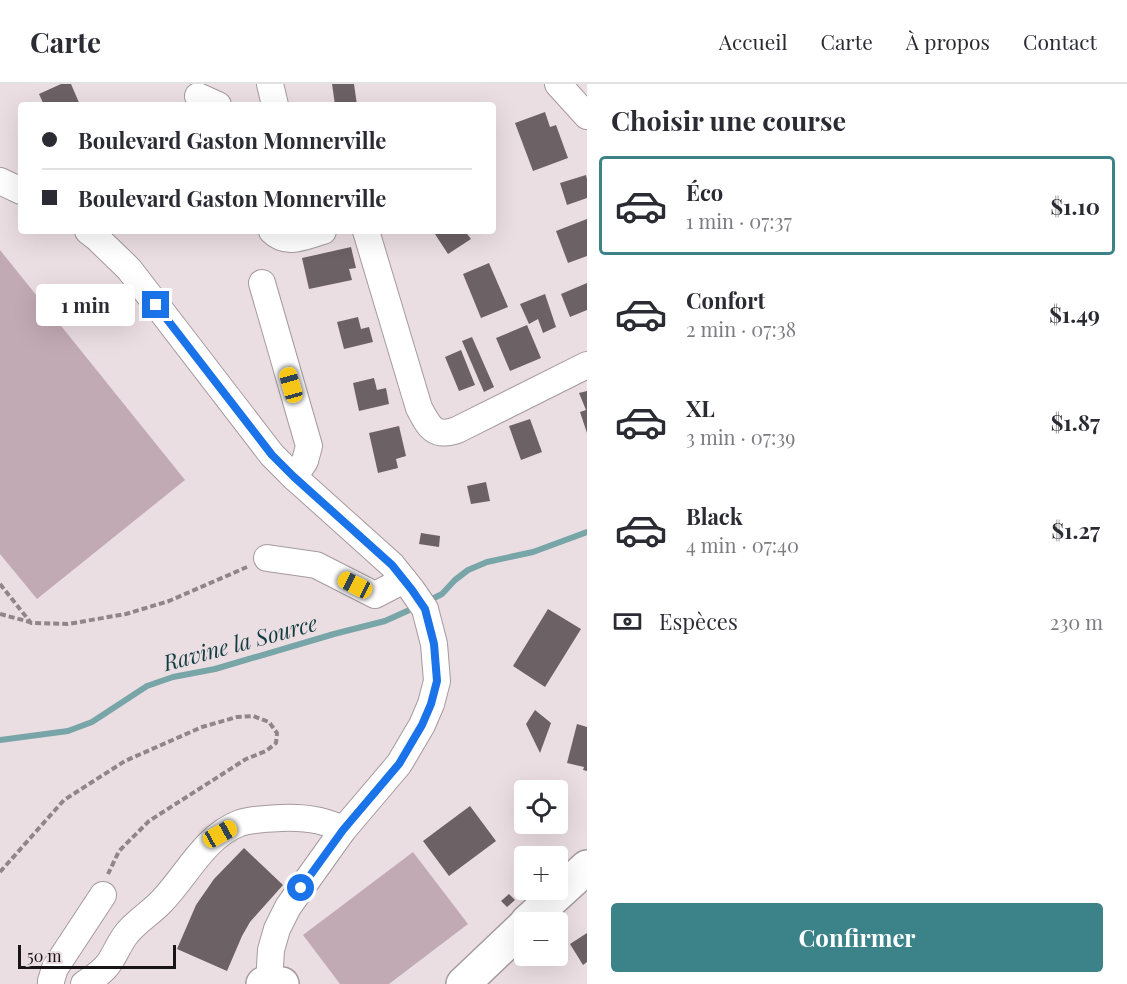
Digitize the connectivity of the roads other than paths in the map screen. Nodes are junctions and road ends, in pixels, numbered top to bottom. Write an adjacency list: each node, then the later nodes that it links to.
1 (270, 84): 3 (street)
2 (558, 84): 4 (street)
3 (274, 102)
4 (587, 116)
5 (0, 181): 6 (street)
6 (18, 190)
7 (92, 234): 13 (street)
8 (275, 234): 9 (street)
9 (312, 234)
10 (367, 234): 12 (street)
11 (262, 283): 13 (street)
12 (587, 365)
13 (294, 477): 15 (street)
14 (267, 558): 15 (street)
15 (408, 585): 16 (street)
16 (343, 830): 21 (street); 23 (street)
17 (587, 867): 19 (main road)
18 (103, 895): 22 (street)
19 (539, 912)
20 (514, 935): 24 (main road)
21 (271, 983)
22 (51, 984)
23 (84, 984)
24 (463, 984)

